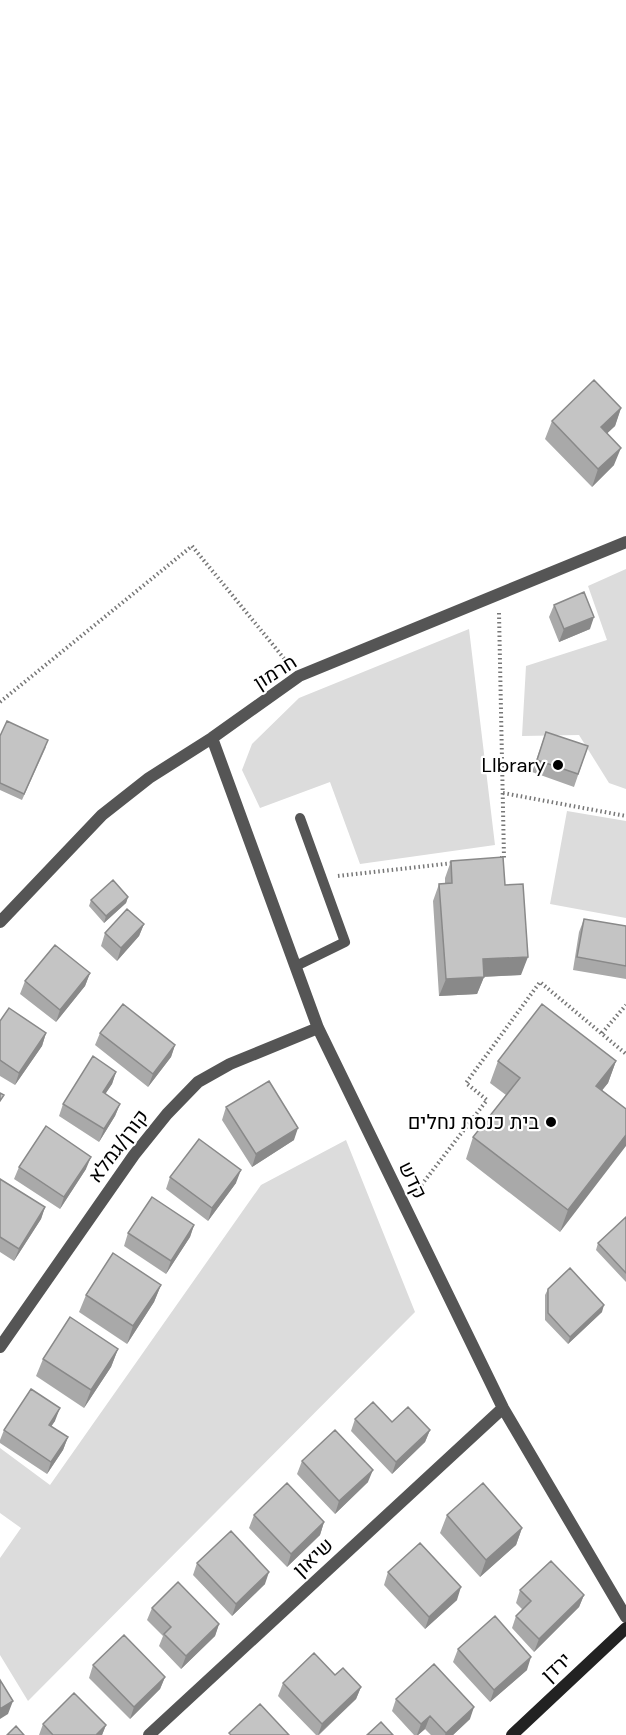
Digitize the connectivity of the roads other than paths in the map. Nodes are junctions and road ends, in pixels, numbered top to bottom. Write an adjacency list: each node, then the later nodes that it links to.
1 (626, 542): 2 (street, חרמון)
2 (212, 738): 4 (street, חרמון); 5 (street, קדש)
3 (300, 818): 5 (lane)
4 (0, 922)
5 (296, 966): 6 (street, קדש)
6 (318, 1028): 7 (street, קורן/גמלא); 8 (street, קדש)
7 (0, 1347)
8 (503, 1408): 9 (street, קדש); 11 (street, שיאון)
9 (626, 1617)
10 (626, 1628): 12 (street, ירדן)
11 (149, 1735)
12 (513, 1735)

